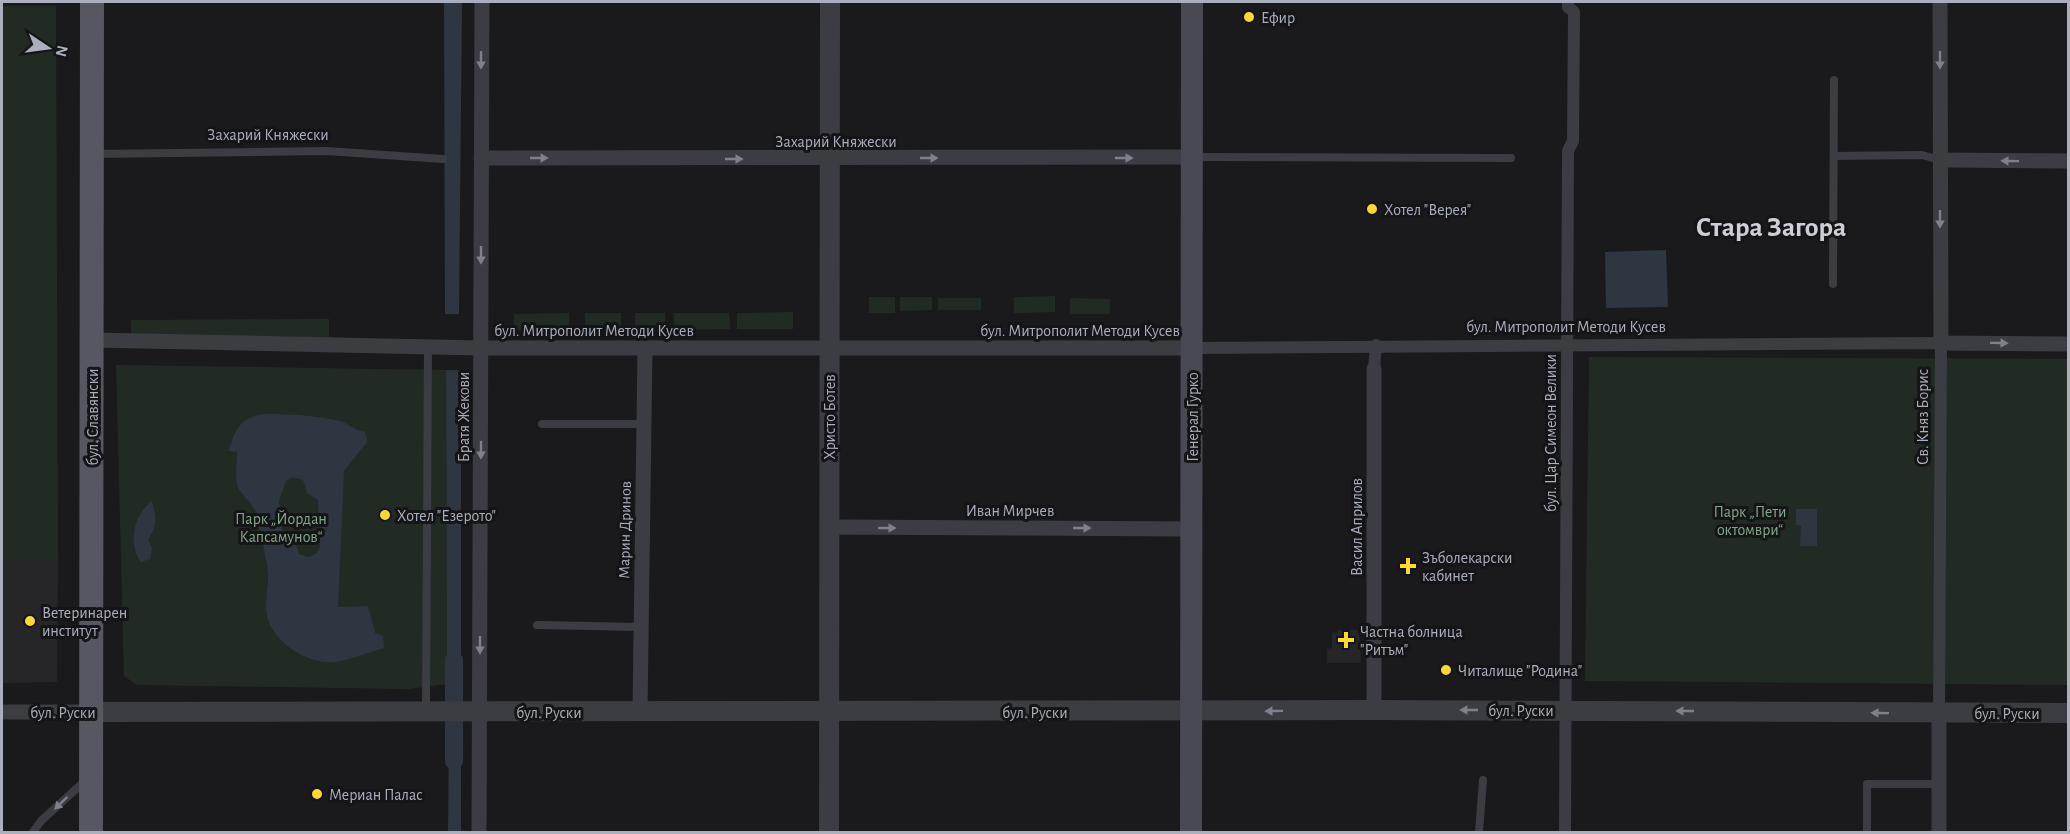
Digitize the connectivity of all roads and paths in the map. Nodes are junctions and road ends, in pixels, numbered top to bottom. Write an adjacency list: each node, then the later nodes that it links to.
1 (92, 2): 8 (main road, бул. Славянски)
2 (482, 2): 10 (street, Братя Жекови, one-way to 10)
3 (830, 2): 14 (street, Христо Ботев)
4 (1192, 2): 11 (main road, Генерал Гурко)
5 (1568, 2): 22 (street, бул. Цар Симеон Велики)
6 (1940, 2): 15 (street, Св. Княз Борис, one-way to 15)
7 (1834, 80): 9 (lane)
8 (92, 154): 13 (lane, Захарий Княжески); 18 (main road, бул. Славянски)
9 (1834, 156): 15 (lane); 17 (lane)
10 (481, 158): 14 (street, Захарий Княжески, one-way to 14); 24 (street, Братя Жекови, one-way to 24)
11 (1192, 158): 12 (lane); 14 (street, Захарий Княжески, one-way to 11); 25 (main road, Генерал Гурко)
12 (1510, 158)
13 (443, 159)
14 (830, 159): 27 (street, Христо Ботев)
15 (1940, 160): 16 (street, one-way to 15); 19 (street, Св. Княз Борис, one-way to 19)
16 (2068, 161)
17 (1833, 284)
18 (92, 340): 23 (street, бул. Митрополит Методи Кусев); 38 (main road, бул. Славянски)
19 (1941, 343): 20 (street, бул. Митрополит Методи Кусев, one-way to 20); 22 (street, бул. Митрополит Методи Кусев); 44 (street, Св. Княз Борис)
20 (2068, 344)
21 (1376, 345): 22 (street, бул. Митрополит Методи Кусев); 25 (street, бул. Митрополит Методи Кусев); 28 (street, Васил Априлов)
22 (1567, 345): 36 (street, бул. Цар Симеон Велики)
23 (428, 346): 24 (street, бул. Митрополит Методи Кусев); 39 (lane)
24 (481, 348): 26 (street, бул. Митрополит Методи Кусев); 40 (street, Братя Жекови, one-way to 40)
25 (1192, 348): 27 (street, бул. Митрополит Методи Кусев); 32 (main road, Генерал Гурко)
26 (645, 349): 27 (street, бул. Митрополит Методи Кусев); 30 (street, Марин Дринов)
27 (829, 350): 31 (street, Христо Ботев)
28 (1374, 369): 35 (street, Васил Априлов)
29 (542, 424): 30 (lane)
30 (644, 424): 34 (street, Марин Дринов)
31 (829, 527): 32 (street, Иван Мирчев, one-way to 32); 42 (street, Христо Ботев)
32 (1192, 529): 43 (main road, Генерал Гурко)
33 (537, 625): 34 (lane)
34 (641, 627): 41 (street, Марин Дринов)
35 (1374, 710): 36 (street, бул. Руски, one-way to 35); 43 (street, бул. Руски, one-way to 43)
36 (1566, 710): 44 (street, бул. Руски, one-way to 36); 55 (street, бул. Цар Симеон Велики)
37 (2, 712): 38 (street, бул. Руски)
38 (92, 712): 39 (street, бул. Руски); 46 (main road, бул. Славянски)
39 (432, 712): 40 (street, бул. Руски)
40 (480, 712): 41 (street, бул. Руски); 51 (street, Братя Жекови)
41 (640, 712): 42 (street, бул. Руски)
42 (829, 712): 43 (street, бул. Руски); 52 (street, Христо Ботев)
43 (1191, 712): 53 (main road, Генерал Гурко)
44 (1939, 713): 45 (street, бул. Руски); 48 (street, Св. Княз Борис)
45 (2068, 713)
46 (91, 775): 49 (lane, one-way to 49); 50 (main road, бул. Славянски)
47 (1484, 780): 54 (lane)
48 (1939, 784): 56 (lane); 57 (street, Св. Княз Борис)
49 (33, 832)
50 (91, 832)
51 (479, 832)
52 (829, 832)
53 (1191, 832)
54 (1479, 832)
55 (1565, 832)
56 (1867, 832)
57 (1939, 832)

